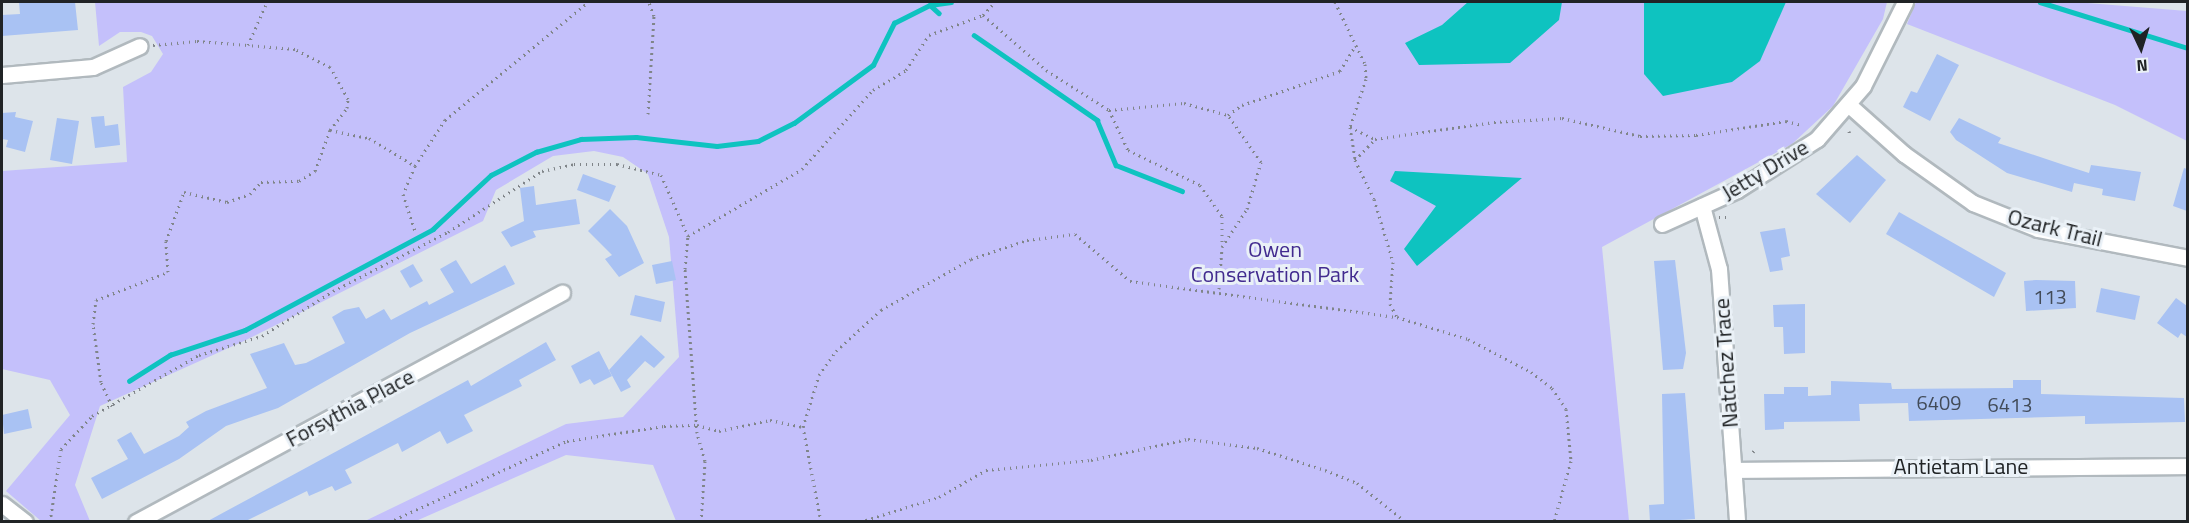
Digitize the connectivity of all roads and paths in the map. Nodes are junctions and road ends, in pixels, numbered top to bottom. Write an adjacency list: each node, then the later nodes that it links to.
1 (267, 2): 8 (path)
2 (588, 2): 23 (path)
3 (649, 2): 14 (path)
4 (995, 2): 7 (path)
5 (1335, 2): 10 (path)
6 (1905, 2): 12 (street, Jetty Drive)
7 (983, 15): 13 (path); 27 (path)
8 (248, 45): 9 (path); 18 (path)
9 (140, 46): 11 (street)
10 (1353, 49): 15 (path); 17 (path)
11 (2, 75)
12 (1849, 105): 24 (street, Jetty Drive); 29 (street, Ozark Trail)
13 (1109, 110): 15 (path); 28 (path)
14 (648, 114)
15 (1228, 115): 28 (path)
16 (1802, 126): 21 (path)
17 (1350, 127): 21 (path); 22 (path)
18 (330, 130): 23 (path); 33 (path)
19 (1849, 131): 20 (path)
20 (1850, 136)
21 (1375, 139): 22 (path)
22 (1355, 160): 32 (path)
23 (415, 166): 26 (path)
24 (1702, 206): 25 (street, Jetty Drive); 37 (street, Natchez Trace)
25 (1662, 224)
26 (415, 231)
27 (688, 236): 33 (path); 34 (path)
28 (1222, 247): 30 (path)
29 (2187, 258)
30 (1219, 290): 32 (path); 35 (path)
31 (562, 292): 41 (street, Forsythia Place)
32 (1398, 317): 47 (path)
33 (112, 406): 40 (path)
34 (697, 424): 35 (path); 42 (path); 43 (path)
35 (802, 427): 44 (path)
36 (2187, 465): 37 (street, Antietam Lane)
37 (1734, 470): 48 (street, Natchez Trace)
38 (2, 504): 39 (street)
39 (25, 522)
40 (50, 522)
41 (136, 522)
42 (389, 522)
43 (701, 522)
44 (821, 522)
45 (860, 522): 46 (path)
46 (1406, 522)
47 (1554, 522)
48 (1737, 522)

